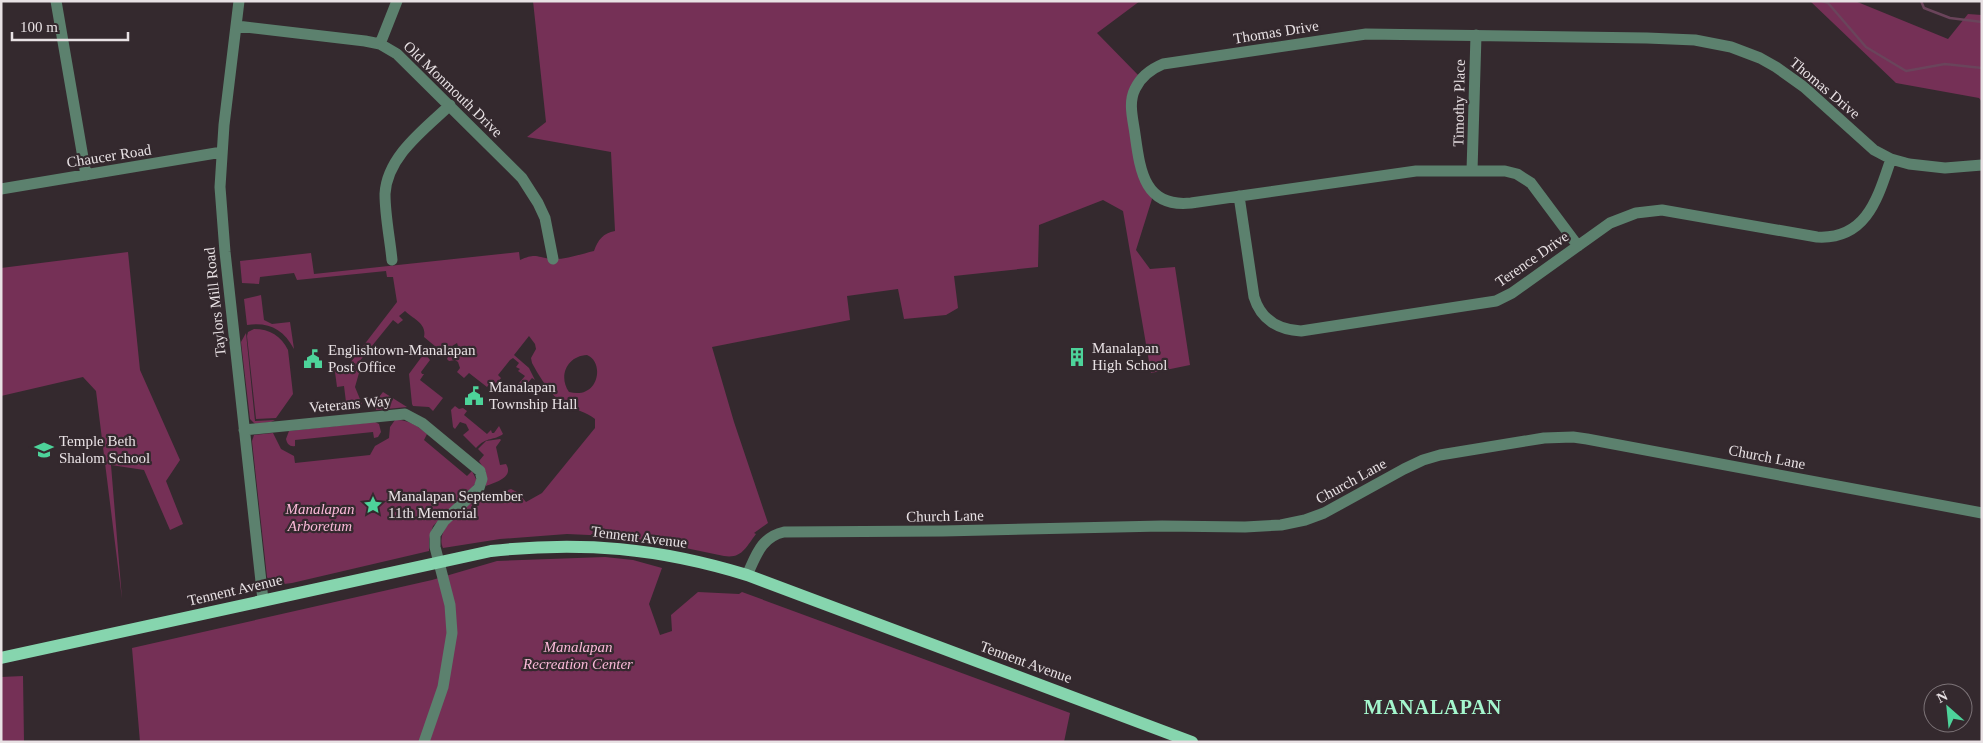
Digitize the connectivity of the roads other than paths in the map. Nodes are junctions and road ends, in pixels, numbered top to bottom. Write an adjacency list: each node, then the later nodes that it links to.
1 (56, 1): 14 (street)
2 (239, 1): 4 (street, Taylors Mill Road)
3 (397, 1): 6 (street)
4 (237, 26): 6 (street, Old Monmouth Drive); 8 (street, Taylors Mill Road)
5 (1476, 35): 9 (street, Thomas Drive); 13 (street, Timothy Place); 16 (street, Thomas Drive)
6 (380, 44): 7 (street, Old Monmouth Drive)
7 (450, 105): 18 (street, Old Monmouth Drive); 19 (street)
8 (222, 152): 14 (street, Chaucer Road); 20 (street, Taylors Mill Road)
9 (1891, 159): 11 (street, Thomas Drive); 17 (street, Terence Drive)
10 (1982, 164): 11 (street, Thomas Drive)
11 (1966, 167): 12 (street, Thomas Drive)
12 (1982, 170)
13 (1472, 171): 16 (street, Thomas Drive); 17 (street, Thomas Drive)
14 (86, 175): 15 (street, Chaucer Road)
15 (1, 189)
16 (1239, 196): 17 (street, Terence Drive)
17 (1578, 246)
18 (553, 259)
19 (392, 260)
20 (244, 430): 22 (street, Veterans Way); 24 (street, Taylors Mill Road)
21 (1982, 513): 23 (street, Church Lane)
22 (439, 562): 23 (main road, Tennent Avenue); 24 (main road, Tennent Avenue); 26 (street)
23 (747, 575): 27 (main road, Tennent Avenue)
24 (263, 600): 25 (main road, Tennent Avenue)
25 (1, 658)
26 (424, 742)
27 (1192, 742)

